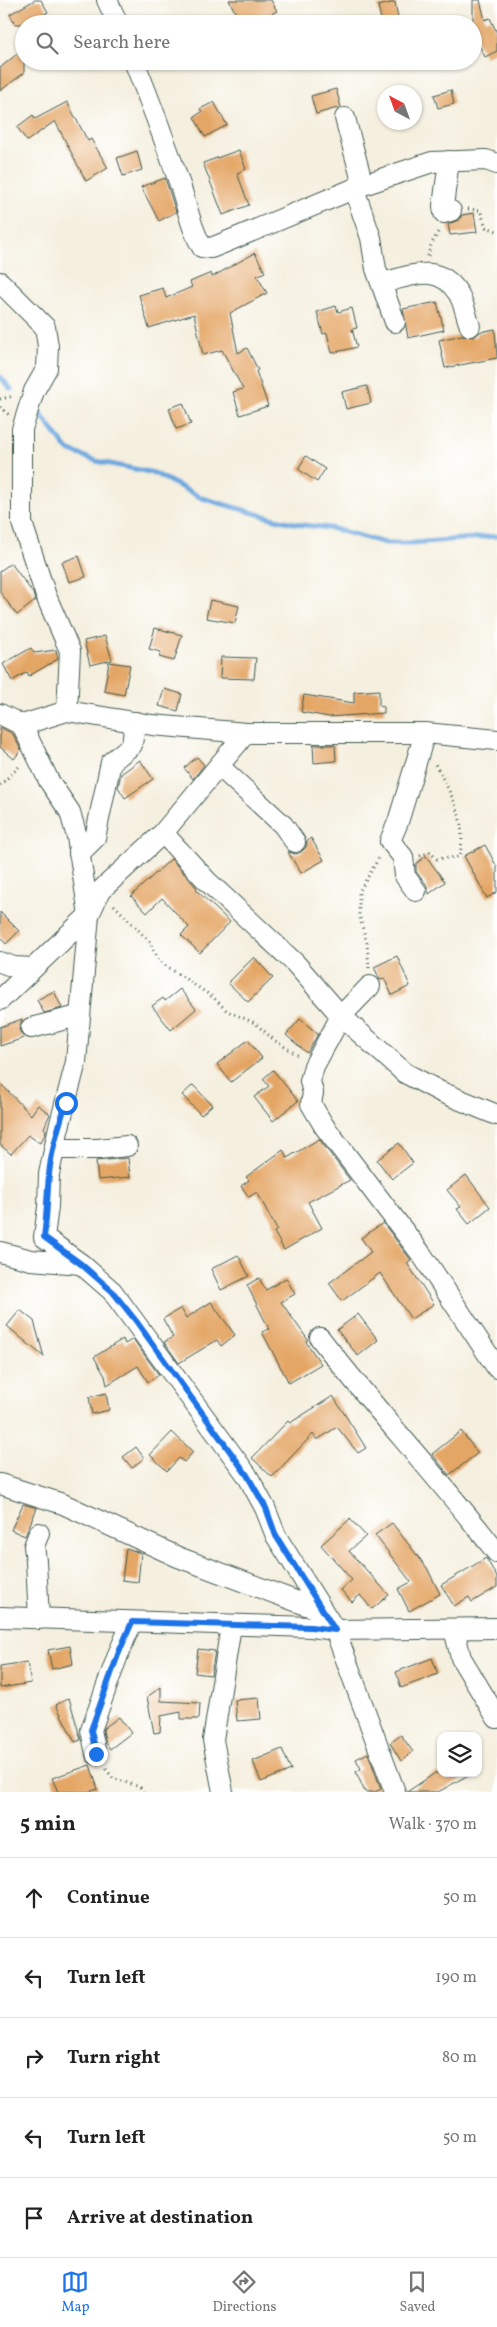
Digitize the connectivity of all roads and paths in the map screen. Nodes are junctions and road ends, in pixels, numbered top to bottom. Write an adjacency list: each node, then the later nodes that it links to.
1 (106, 0): 2 (street)
2 (114, 15)
3 (143, 70): 7 (street)
4 (345, 118): 7 (street)
5 (448, 161): 6 (street); 7 (street); 8 (street)
6 (497, 164)
7 (359, 187): 12 (street)
8 (448, 212): 9 (path); 10 (path)
9 (497, 231)
10 (431, 274): 12 (street); 14 (street)
11 (0, 282): 15 (street)
12 (382, 283): 13 (street)
13 (395, 322)
14 (470, 326)
15 (68, 711): 17 (street); 18 (street)
16 (0, 714): 18 (street)
17 (135, 722): 19 (street); 29 (street)
18 (22, 725): 22 (street)
19 (246, 733): 20 (street); 24 (street)
20 (424, 733): 21 (street); 27 (street)
21 (497, 740)
22 (35, 751): 25 (path); 29 (street)
23 (433, 761): 30 (path)
24 (219, 766): 26 (street); 28 (street)
25 (0, 785)
26 (163, 833): 32 (street); 39 (street)
27 (390, 841): 30 (street); 36 (path)
28 (295, 842)
29 (79, 854): 33 (street)
30 (405, 867): 31 (street)
31 (416, 891)
32 (100, 892): 33 (street); 41 (path)
33 (89, 915): 35 (street); 38 (street)
34 (0, 962): 35 (street)
35 (33, 968): 37 (street)
36 (370, 986): 39 (street)
37 (0, 1000)
38 (78, 1016): 40 (street); 44 (street)
39 (341, 1016): 41 (street); 42 (street)
40 (31, 1028)
41 (314, 1066): 48 (street)
42 (497, 1115)
43 (127, 1146): 44 (street)
44 (54, 1149): 46 (street)
45 (0, 1252): 46 (street)
46 (81, 1264): 52 (street)
47 (320, 1338): 51 (street)
48 (497, 1368)
49 (0, 1484): 52 (street)
50 (39, 1533): 54 (street)
51 (497, 1553)
52 (322, 1612): 59 (street)
53 (0, 1618): 54 (street)
54 (39, 1619): 55 (street)
55 (132, 1622): 56 (street); 61 (street)
56 (231, 1626): 59 (street); 63 (street)
57 (497, 1628): 58 (street)
58 (454, 1629): 59 (street); 60 (street)
59 (335, 1630): 64 (street)
60 (497, 1718)
61 (96, 1754): 62 (path)
62 (143, 1792)
63 (223, 1792)
64 (395, 1792)

